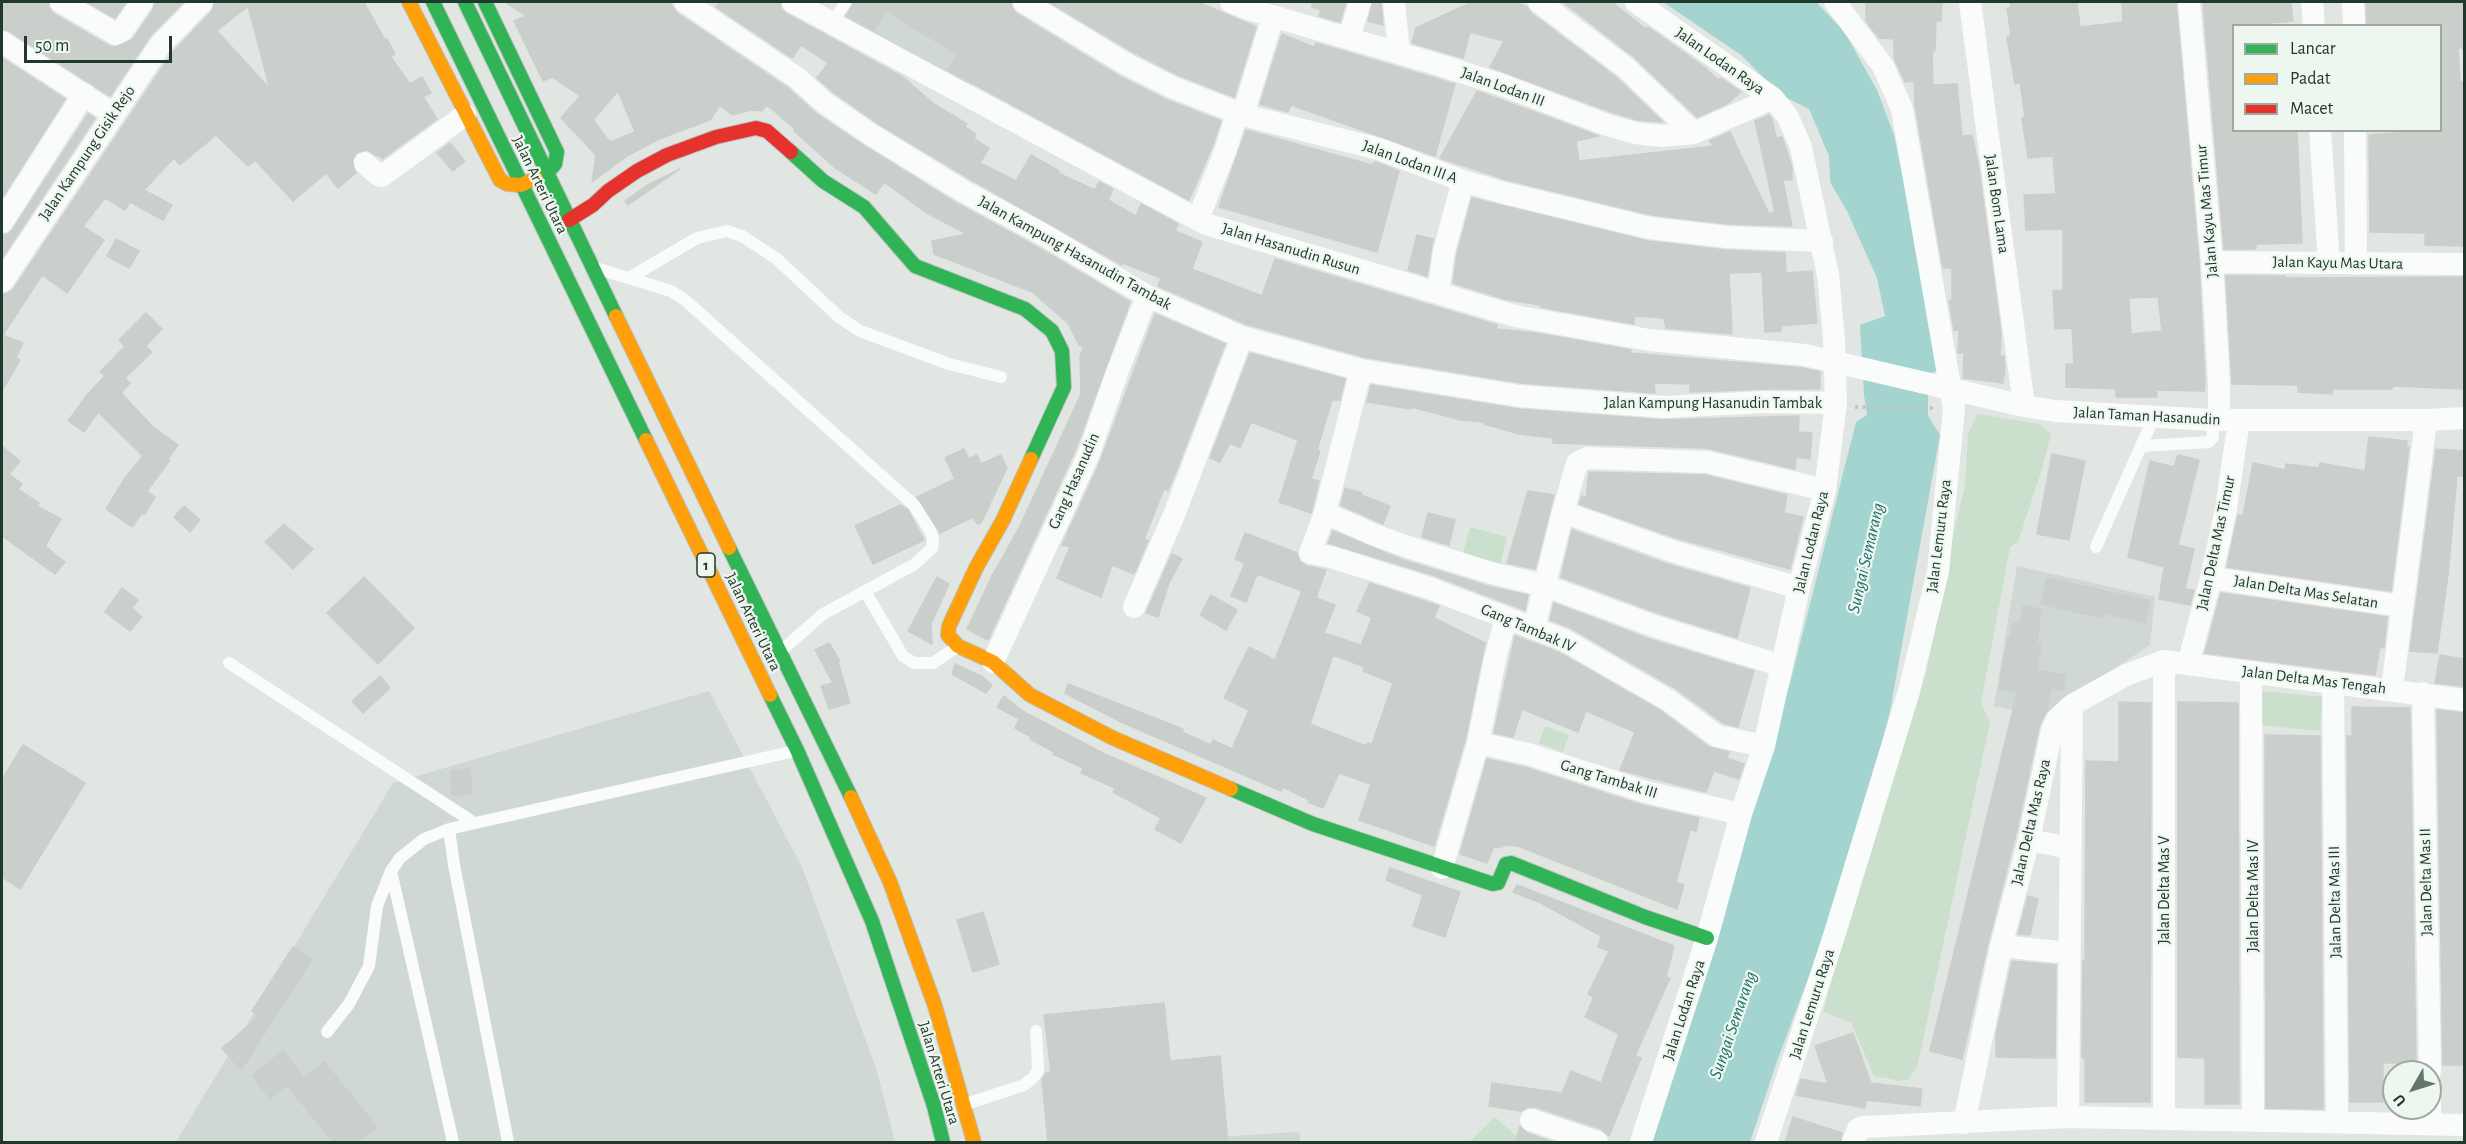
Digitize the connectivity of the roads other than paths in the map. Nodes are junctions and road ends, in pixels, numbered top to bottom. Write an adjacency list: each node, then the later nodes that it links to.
1 (61, 2): 2 (street)
2 (142, 2)
3 (202, 2): 31 (street, Jalan Kampung Gisik Rejo)
4 (409, 2): 33 (main road)
5 (433, 2): 40 (main road, Jalan Arteri Utara / 1)
6 (465, 2): 38 (main road, Jalan Arteri Utara / 1)
7 (485, 2): 38 (main road)
8 (685, 2): 53 (street, Jalan Kampung Hasanudin Tambak)
9 (793, 2): 23 (street, Jalan Hasanudin Rusun)
10 (846, 2): 23 (lane)
11 (1024, 2): 32 (street, Jalan Lodan III A)
12 (1230, 2): 22 (street, Jalan Lodan III)
13 (1360, 2): 26 (street)
14 (1394, 2): 28 (street)
15 (1539, 2): 36 (street)
16 (1636, 2): 30 (street, Jalan Lodan Raya)
17 (1835, 2): 58 (street, Jalan Lemuru Raya)
18 (1970, 2): 60 (street, Jalan Bom Lama)
19 (2189, 2): 45 (street, Jalan Kayu Mas Timur)
20 (2312, 2): 24 (street)
21 (2354, 2): 25 (street)
22 (1273, 16): 26 (street, Jalan Lodan III); 32 (street)
23 (832, 23): 41 (street, Jalan Hasanudin Rusun)
24 (2314, 24)
25 (2354, 24)
26 (1349, 38): 28 (street, Jalan Lodan III)
27 (2, 42): 29 (street)
28 (1399, 51): 36 (street, Jalan Lodan III)
29 (84, 94): 31 (street); 43 (street)
30 (1773, 99): 36 (street, Jalan Lodan III); 44 (street, Jalan Lodan Raya)
31 (113, 114): 51 (street, Jalan Kampung Gisik Rejo)
32 (1240, 114): 39 (street, Jalan Lodan III A); 41 (street)
33 (465, 115): 37 (street); 40 (main road)
34 (2320, 132): 46 (street)
35 (2355, 132): 47 (street)
36 (1694, 133)
37 (365, 163)
38 (547, 173): 40 (main road); 42 (main road, Jalan Arteri Utara / 1)
39 (1463, 181): 44 (street, Jalan Lodan III A); 52 (street)
40 (521, 185): 93 (main road, Jalan Arteri Utara / 1)
41 (1198, 219): 52 (street, Jalan Hasanudin Rusun)
42 (569, 220): 49 (main road, Jalan Arteri Utara / 1); 78 (main road)
43 (2, 222)
44 (1822, 241): 55 (street, Jalan Lodan Raya)
45 (2212, 262): 46 (street, Jalan Kayu Mas Utara); 63 (street, Jalan Kayu Mas Timur)
46 (2329, 263): 47 (street, Jalan Kayu Mas Utara)
47 (2356, 264): 48 (street, Jalan Kayu Mas Utara)
48 (2464, 264)
49 (592, 267): 50 (lane); 79 (main road, Jalan Arteri Utara / 1)
50 (629, 278): 57 (lane); 73 (lane)
51 (2, 282)
52 (1438, 292): 55 (street, Jalan Hasanudin Rusun)
53 (1148, 296): 54 (street, Jalan Kampung Hasanudin Tambak); 81 (street, Gang Hasanudin)
54 (1242, 338): 56 (street, Jalan Kampung Hasanudin Tambak); 75 (street)
55 (1843, 363): 58 (street, Jalan Taman Hasanudin); 59 (street, Jalan Lodan Raya)
56 (1361, 370): 59 (street, Jalan Kampung Hasanudin Tambak); 67 (street)
57 (1001, 377)
58 (1947, 394): 60 (street, Jalan Taman Hasanudin); 123 (street, Jalan Lemuru Raya)
59 (1836, 403): 66 (street, Jalan Lodan Raya)
60 (2024, 406): 61 (street, Jalan Taman Hasanudin)
61 (2154, 417): 63 (street, Jalan Taman Hasanudin); 65 (lane)
62 (2464, 418): 64 (street, Jalan Taman Hasanudin)
63 (2223, 420): 64 (street, Jalan Taman Hasanudin); 65 (lane); 70 (street, Jalan Delta Mas Timur)
64 (2426, 420): 74 (street, Jalan Delta Mas Selatan)
65 (2142, 446): 69 (lane)
66 (1825, 489): 68 (street); 72 (street, Jalan Lodan Raya)
67 (1325, 513): 71 (street); 76 (street, Gang Tambak IV)
68 (1563, 513): 71 (street); 72 (street)
69 (2096, 547)
70 (2211, 578): 74 (street, Jalan Delta Mas Selatan); 83 (street, Jalan Delta Mas Timur)
71 (1544, 585): 77 (street); 84 (street)
72 (1799, 588): 84 (street, Jalan Lodan Raya)
73 (865, 591): 78 (lane); 79 (lane)
74 (2402, 605): 87 (street, Jalan Delta Mas Selatan)
75 (1134, 607)
76 (1506, 618): 77 (street, Gang Tambak IV); 91 (street)
77 (1534, 628): 92 (street, Gang Tambak IV)
78 (958, 646): 81 (main road)
79 (780, 651): 107 (main road, Jalan Arteri Utara / 1)
80 (2164, 661): 83 (street, Jalan Delta Mas Tengah); 90 (street, Jalan Delta Mas Raya); 109 (street, Jalan Delta Mas V)
81 (993, 662): 99 (main road)
82 (229, 663): 95 (lane)
83 (2188, 664): 85 (street, Jalan Delta Mas Tengah)
84 (1782, 666): 92 (street, Jalan Lodan Raya)
85 (2252, 673): 86 (street, Jalan Delta Mas Tengah); 110 (street, Jalan Delta Mas IV)
86 (2333, 683): 87 (street, Jalan Delta Mas Tengah); 113 (street, Jalan Delta Mas III)
87 (2392, 689): 88 (street, Jalan Delta Mas Tengah)
88 (2423, 693): 89 (street, Jalan Delta Mas Tengah); 106 (street, Jalan Delta Mas II)
89 (2464, 700)
90 (2072, 705): 97 (street, Jalan Delta Mas Raya); 98 (street, Jalan Delta Mas Raya)
91 (1478, 743): 94 (street, Gang Tambak III); 99 (street)
92 (1764, 746): 94 (street, Jalan Lodan Raya)
93 (797, 750): 95 (lane); 119 (main road, Jalan Arteri Utara / 1)
94 (1740, 814): 101 (street, Jalan Lodan Raya)
95 (472, 822): 96 (lane)
96 (449, 829): 100 (lane); 118 (lane)
97 (2029, 840): 98 (street); 102 (street, Jalan Delta Mas Raya)
98 (2070, 848): 103 (street, Jalan Delta Mas Raya)
99 (1442, 868): 101 (main road)
100 (391, 871): 105 (lane); 117 (lane)
101 (1707, 938): 122 (street, Jalan Lodan Raya)
102 (2001, 946): 103 (street); 114 (street, Jalan Delta Mas Raya)
103 (2069, 952): 108 (street, Jalan Delta Mas Raya)
104 (1036, 1031): 107 (lane)
105 (327, 1032)
106 (2430, 1060)
107 (965, 1104): 120 (main road, Jalan Arteri Utara / 1)
108 (2068, 1117): 109 (street); 114 (street)
109 (2162, 1119): 110 (street)
110 (2253, 1119): 113 (street)
111 (1531, 1120): 121 (street)
112 (2430, 1120): 115 (street)
113 (2337, 1121): 115 (street)
114 (1964, 1123): 124 (street)
115 (2430, 1124): 116 (street)
116 (2464, 1125)
117 (453, 1143)
118 (508, 1143)
119 (943, 1143)
120 (974, 1143)
121 (1597, 1143)
122 (1641, 1143)
123 (1766, 1143)
124 (1853, 1143)

